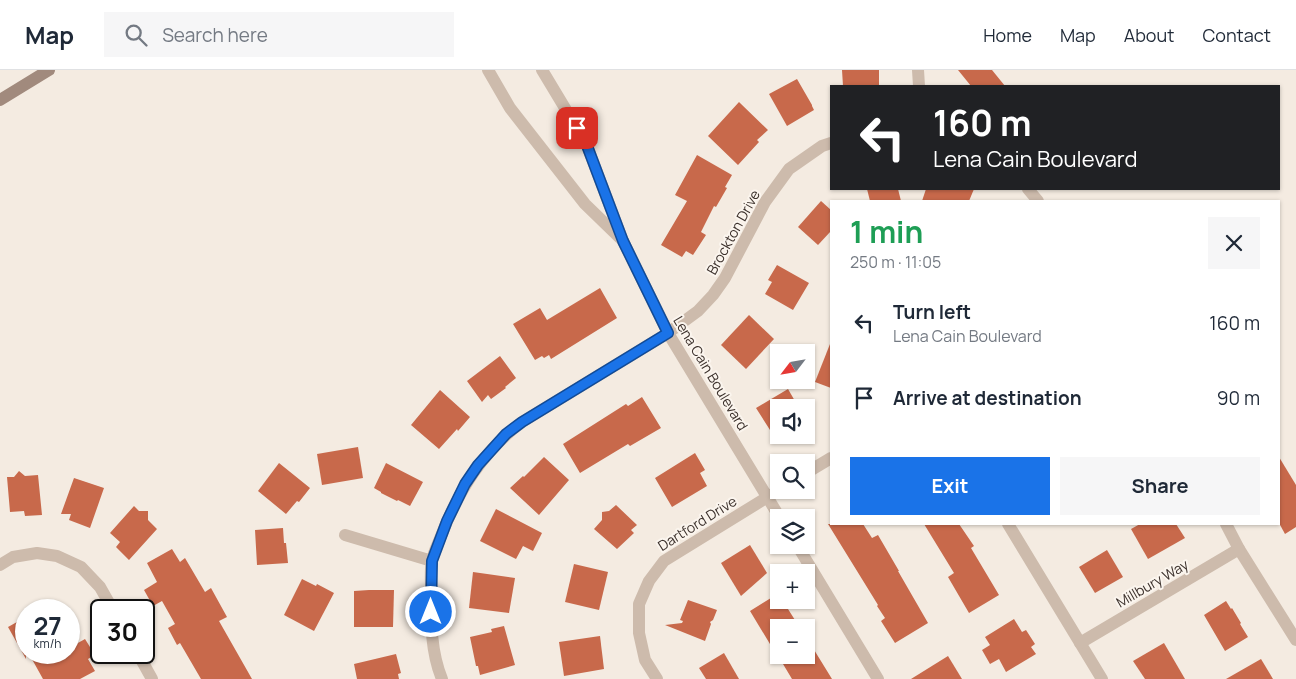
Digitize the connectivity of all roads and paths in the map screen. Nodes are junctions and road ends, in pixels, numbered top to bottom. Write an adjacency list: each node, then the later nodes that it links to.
1 (49, 70): 6 (main road)
2 (488, 70): 10 (street, Lena Cain Boulevard)
3 (542, 70): 10 (street, Lena Cain Boulevard)
4 (918, 70): 5 (street)
5 (919, 85)
6 (0, 100)
7 (830, 143): 11 (street, Brockton Drive)
8 (1029, 190): 9 (street)
9 (1037, 200)
10 (623, 241): 11 (street, Lena Cain Boulevard)
11 (668, 333): 14 (street, Lena Cain Boulevard); 21 (street, Brockton Drive)
12 (830, 459): 13 (street)
13 (815, 468)
14 (770, 488)
15 (770, 495): 29 (street, Dartford Drive)
16 (1009, 525): 25 (street)
17 (1227, 525): 19 (street)
18 (345, 535): 21 (street)
19 (1239, 548): 24 (street); 25 (street, Millbury Way)
20 (802, 554): 30 (street)
21 (432, 561): 28 (street, Brockton Drive)
22 (0, 565): 23 (street)
23 (107, 599)
24 (1296, 640)
25 (1080, 643): 31 (street)
26 (144, 664): 27 (street)
27 (152, 679)
28 (442, 679)
29 (657, 679)
30 (878, 679)
31 (1102, 679)

